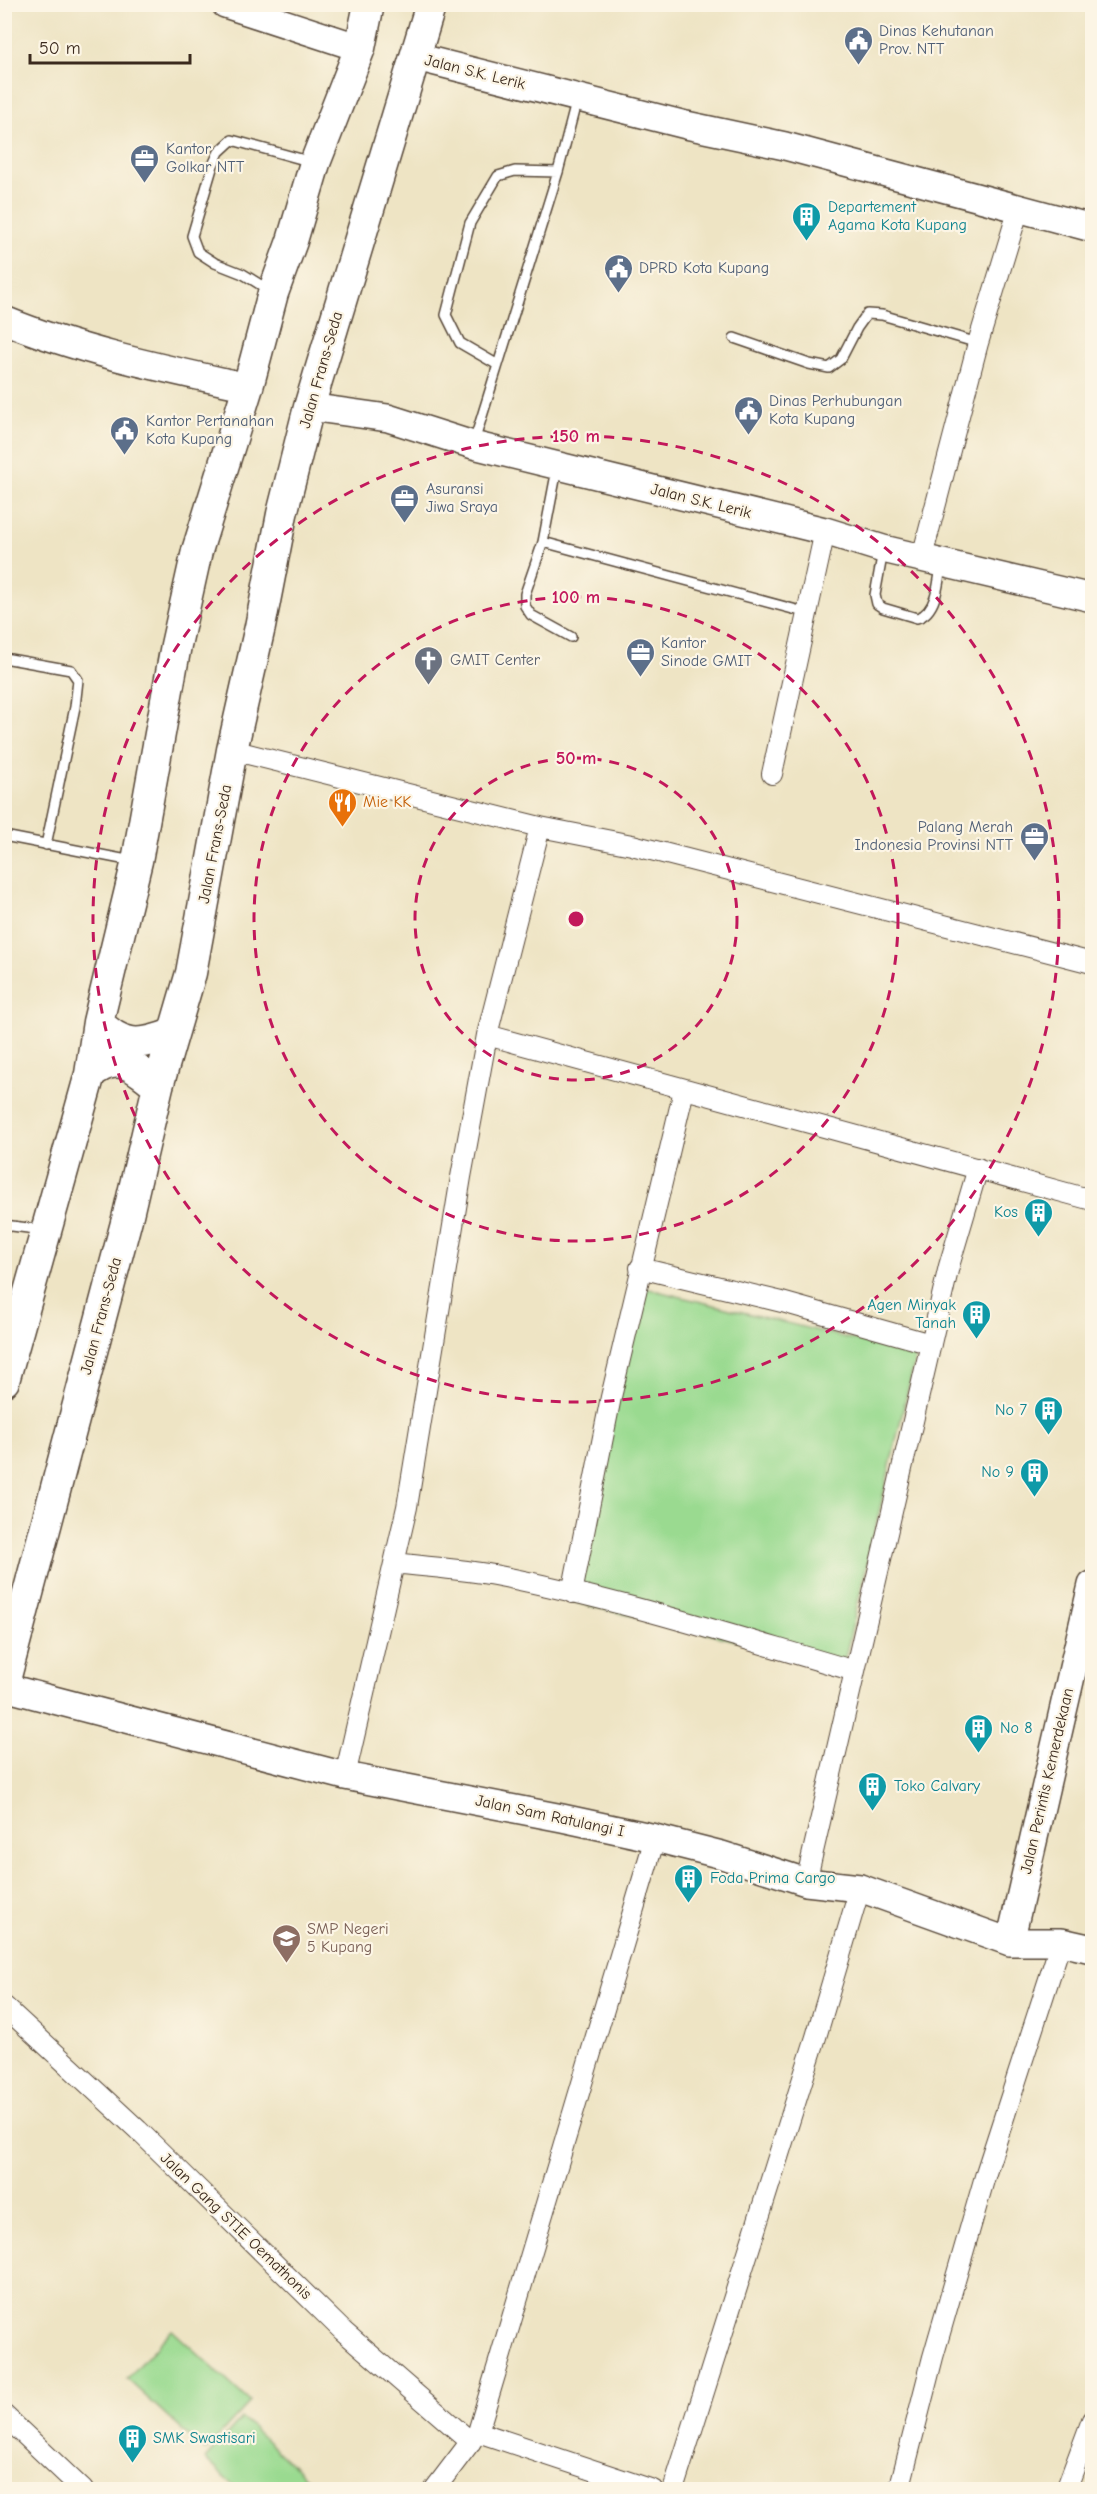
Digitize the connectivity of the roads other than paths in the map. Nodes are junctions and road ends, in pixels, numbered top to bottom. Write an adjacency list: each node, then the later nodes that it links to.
1 (225, 4): 4 (main road)
2 (369, 4): 4 (main road)
3 (431, 4): 5 (main road, Jalan Frans-Seda)
4 (360, 48): 7 (main road)
5 (416, 57): 6 (main road, Jalan S.K. Lerik); 17 (main road, Jalan Frans-Seda)
6 (577, 97): 8 (lane); 9 (main road, Jalan S.K. Lerik)
7 (315, 163): 11 (main road); 11 (lane)
8 (558, 172): 15 (lane); 15 (lane)
9 (1019, 208): 10 (main road, Jalan S.K. Lerik); 14 (street)
10 (1092, 228)
11 (273, 293): 16 (main road)
12 (4, 320): 16 (main road)
13 (734, 338): 14 (lane)
14 (978, 343): 23 (street)
15 (498, 365): 18 (lane)
16 (248, 387): 33 (main road)
17 (309, 407): 18 (main road, Jalan S.K. Lerik); 28 (main road, Jalan Frans-Seda)
18 (473, 445): 19 (main road, Jalan S.K. Lerik)
19 (557, 466): 20 (main road, Jalan S.K. Lerik); 21 (lane)
20 (825, 531): 22 (main road, Jalan S.K. Lerik); 25 (street)
21 (543, 542): 25 (lane); 26 (lane)
22 (884, 549): 23 (main road, Jalan S.K. Lerik); 23 (lane)
23 (932, 559): 24 (main road, Jalan S.K. Lerik)
24 (1092, 598)
25 (808, 614): 29 (street)
26 (571, 637)
27 (4, 658): 32 (lane)
28 (232, 750): 30 (street); 36 (main road, Jalan Frans-Seda)
29 (772, 774)
30 (540, 827): 34 (street); 37 (street)
31 (4, 836): 32 (lane)
32 (46, 844): 33 (lane)
33 (137, 861): 35 (main road)
34 (1092, 963)
35 (98, 1022): 36 (main road); 38 (main road)
36 (172, 1034): 39 (main road, Jalan Frans-Seda)
37 (488, 1035): 40 (street); 48 (street)
38 (90, 1074): 39 (main road); 44 (main road)
39 (158, 1086): 52 (main road, Jalan Frans-Seda)
40 (684, 1090): 41 (street); 45 (street)
41 (978, 1168): 42 (street); 46 (street)
42 (1092, 1200)
43 (4, 1224): 44 (lane)
44 (45, 1230): 47 (main road)
45 (640, 1268): 46 (street); 50 (street)
46 (931, 1344): 51 (street)
47 (4, 1381)
48 (394, 1563): 50 (street); 53 (street)
49 (1092, 1585): 57 (main road, Jalan Perintis Kemerdekaan)
50 (572, 1593): 51 (street)
51 (855, 1671): 55 (street)
52 (4, 1686): 53 (main road, Jalan Sam Ratulangi I)
53 (345, 1776): 54 (main road, Jalan Sam Ratulangi I)
54 (655, 1838): 55 (main road, Jalan Sam Ratulangi I); 63 (street)
55 (806, 1882): 56 (main road, Jalan Sam Ratulangi I)
56 (860, 1888): 57 (main road, Jalan Sam Ratulangi I); 67 (street)
57 (1010, 1942): 58 (main road, Jalan Sam Ratulangi I)
58 (1061, 1942): 59 (main road, Jalan Sam Ratulangi I); 68 (street)
59 (1092, 1949)
60 (4, 2006): 63 (street, Jalan Gang STIE Oemathonis)
61 (4, 2415): 64 (street)
62 (1092, 2420): 69 (street)
63 (475, 2437): 65 (street); 66 (street)
64 (83, 2490)
65 (434, 2490)
66 (653, 2490)
67 (673, 2490)
68 (899, 2490)
69 (1066, 2490)

